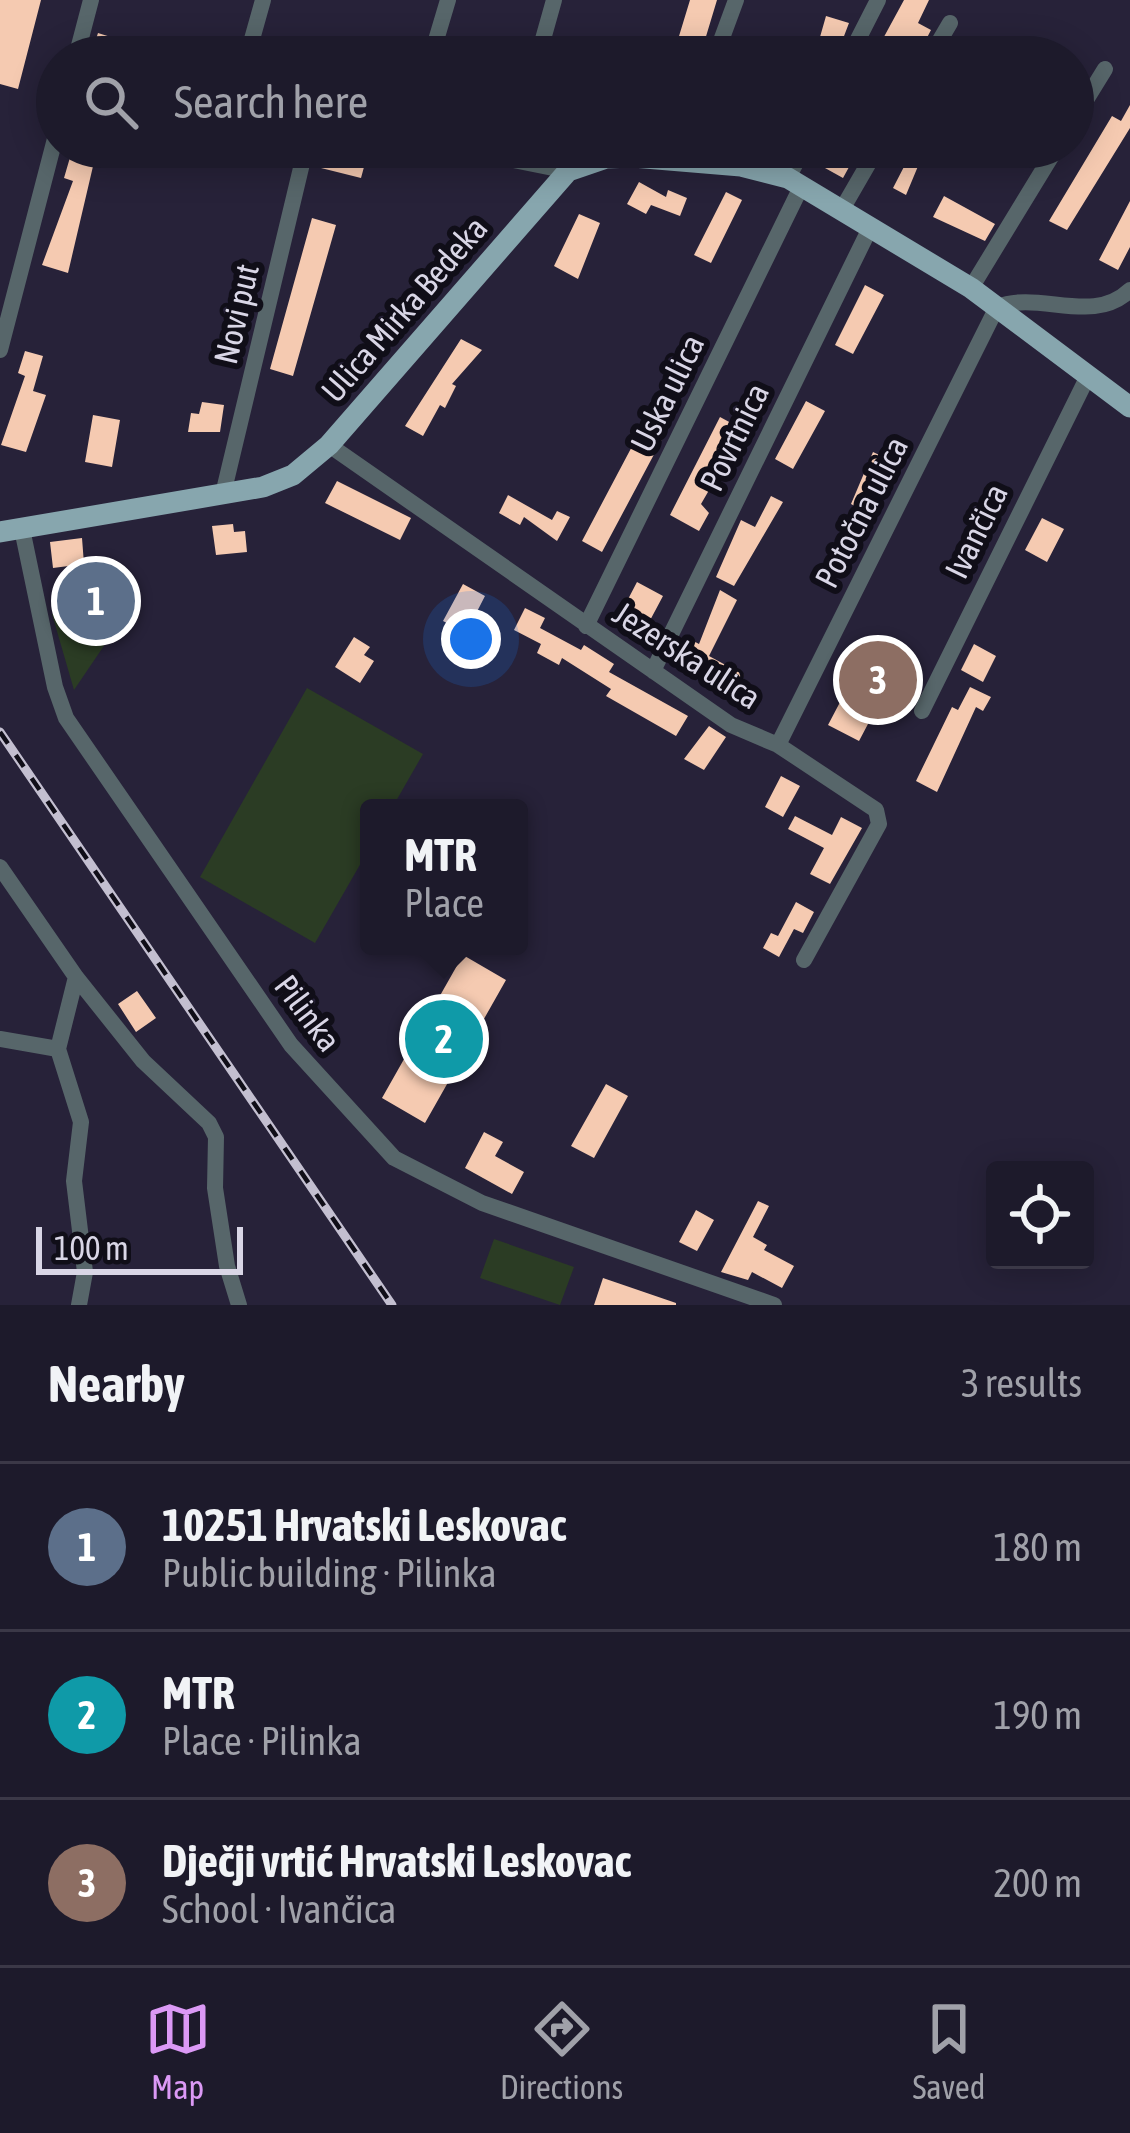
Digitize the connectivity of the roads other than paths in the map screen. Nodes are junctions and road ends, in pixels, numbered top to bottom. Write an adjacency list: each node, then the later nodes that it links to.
1 (91, 0): 8 (street)
2 (263, 0): 9 (street)
3 (448, 0): 10 (street)
4 (554, 0): 11 (street)
5 (736, 0): 12 (street)
6 (878, 0): 13 (street)
7 (950, 23): 14 (street)
8 (82, 36)
9 (254, 36)
10 (437, 36)
11 (544, 36)
12 (723, 36)
13 (860, 36)
14 (942, 36)
15 (1105, 70): 16 (street)
16 (1094, 88)
17 (47, 168): 32 (street)
18 (301, 168): 36 (street, Novi put)
19 (559, 168): 25 (street)
20 (577, 168): 25 (main road)
21 (748, 168): 26 (main road)
22 (799, 168): 26 (street, Uska ulica)
23 (866, 168): 27 (street)
24 (1044, 168): 29 (street)
25 (568, 171): 35 (main road, Ulica Mirka Bedeka)
26 (795, 182): 27 (main road); 38 (street, Uska ulica)
27 (841, 211): 28 (main road)
28 (869, 228): 29 (main road); 39 (street, Povrtnica)
29 (970, 288): 31 (main road)
30 (1130, 290): 31 (street)
31 (997, 307): 33 (main road); 41 (street, Potočna ulica)
32 (0, 350)
33 (1087, 378): 34 (main road); 40 (street, Ivančica)
34 (1130, 407)
35 (329, 445): 36 (main road, Ulica Mirka Bedeka); 38 (street, Jezerska ulica)
36 (223, 494): 37 (main road, Ulica Mirka Bedeka)
37 (11, 530): 49 (street, Pilinka)
38 (586, 626): 39 (street, Jezerska ulica)
39 (653, 671): 41 (street, Jezerska ulica)
40 (922, 711)
41 (778, 745): 43 (street, Jezerska ulica)
42 (0, 867): 44 (street)
43 (804, 960)
44 (76, 977): 46 (street); 48 (street)
45 (0, 1039): 46 (street)
46 (58, 1049): 47 (street)
47 (79, 1305)
48 (239, 1305)
49 (774, 1305)

